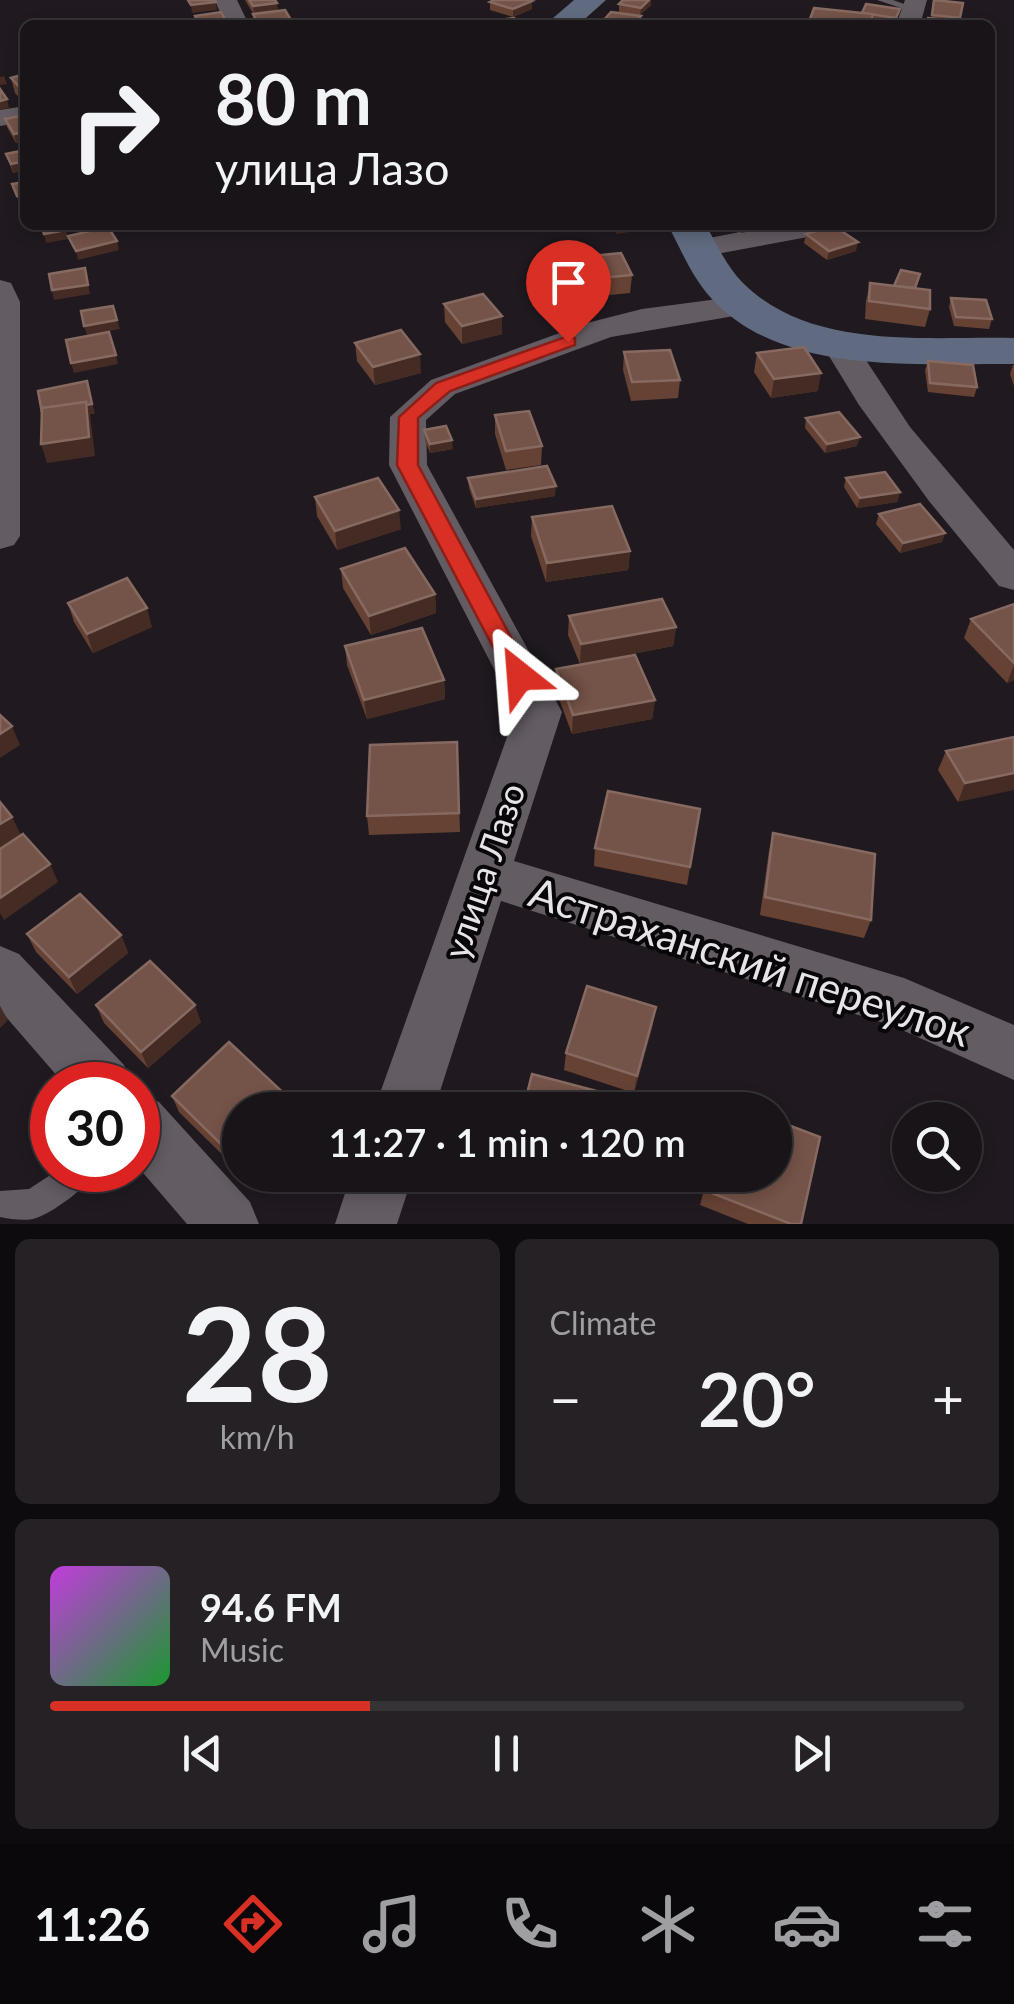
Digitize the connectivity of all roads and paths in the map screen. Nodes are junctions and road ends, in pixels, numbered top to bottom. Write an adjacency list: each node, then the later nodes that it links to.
1 (592, 0): 4 (street)
2 (882, 0): 3 (lane)
3 (912, 11)
4 (566, 20)
5 (764, 230): 6 (street)
6 (693, 236): 8 (street)
7 (0, 290): 11 (street)
8 (741, 306): 9 (street); 13 (street, улица Лазо)
9 (838, 343): 10 (street); 12 (street)
10 (1014, 351)
11 (0, 536)
12 (1014, 576)
13 (484, 874): 15 (street, Астраханский переулок); 17 (street, улица Лазо)
14 (0, 971): 16 (street)
15 (1014, 1052)
16 (82, 1062)
17 (410, 1092)
18 (160, 1151): 22 (street)
19 (51, 1192): 21 (lane)
20 (376, 1192): 23 (street)
21 (5, 1204)
22 (228, 1224)
23 (366, 1224)

